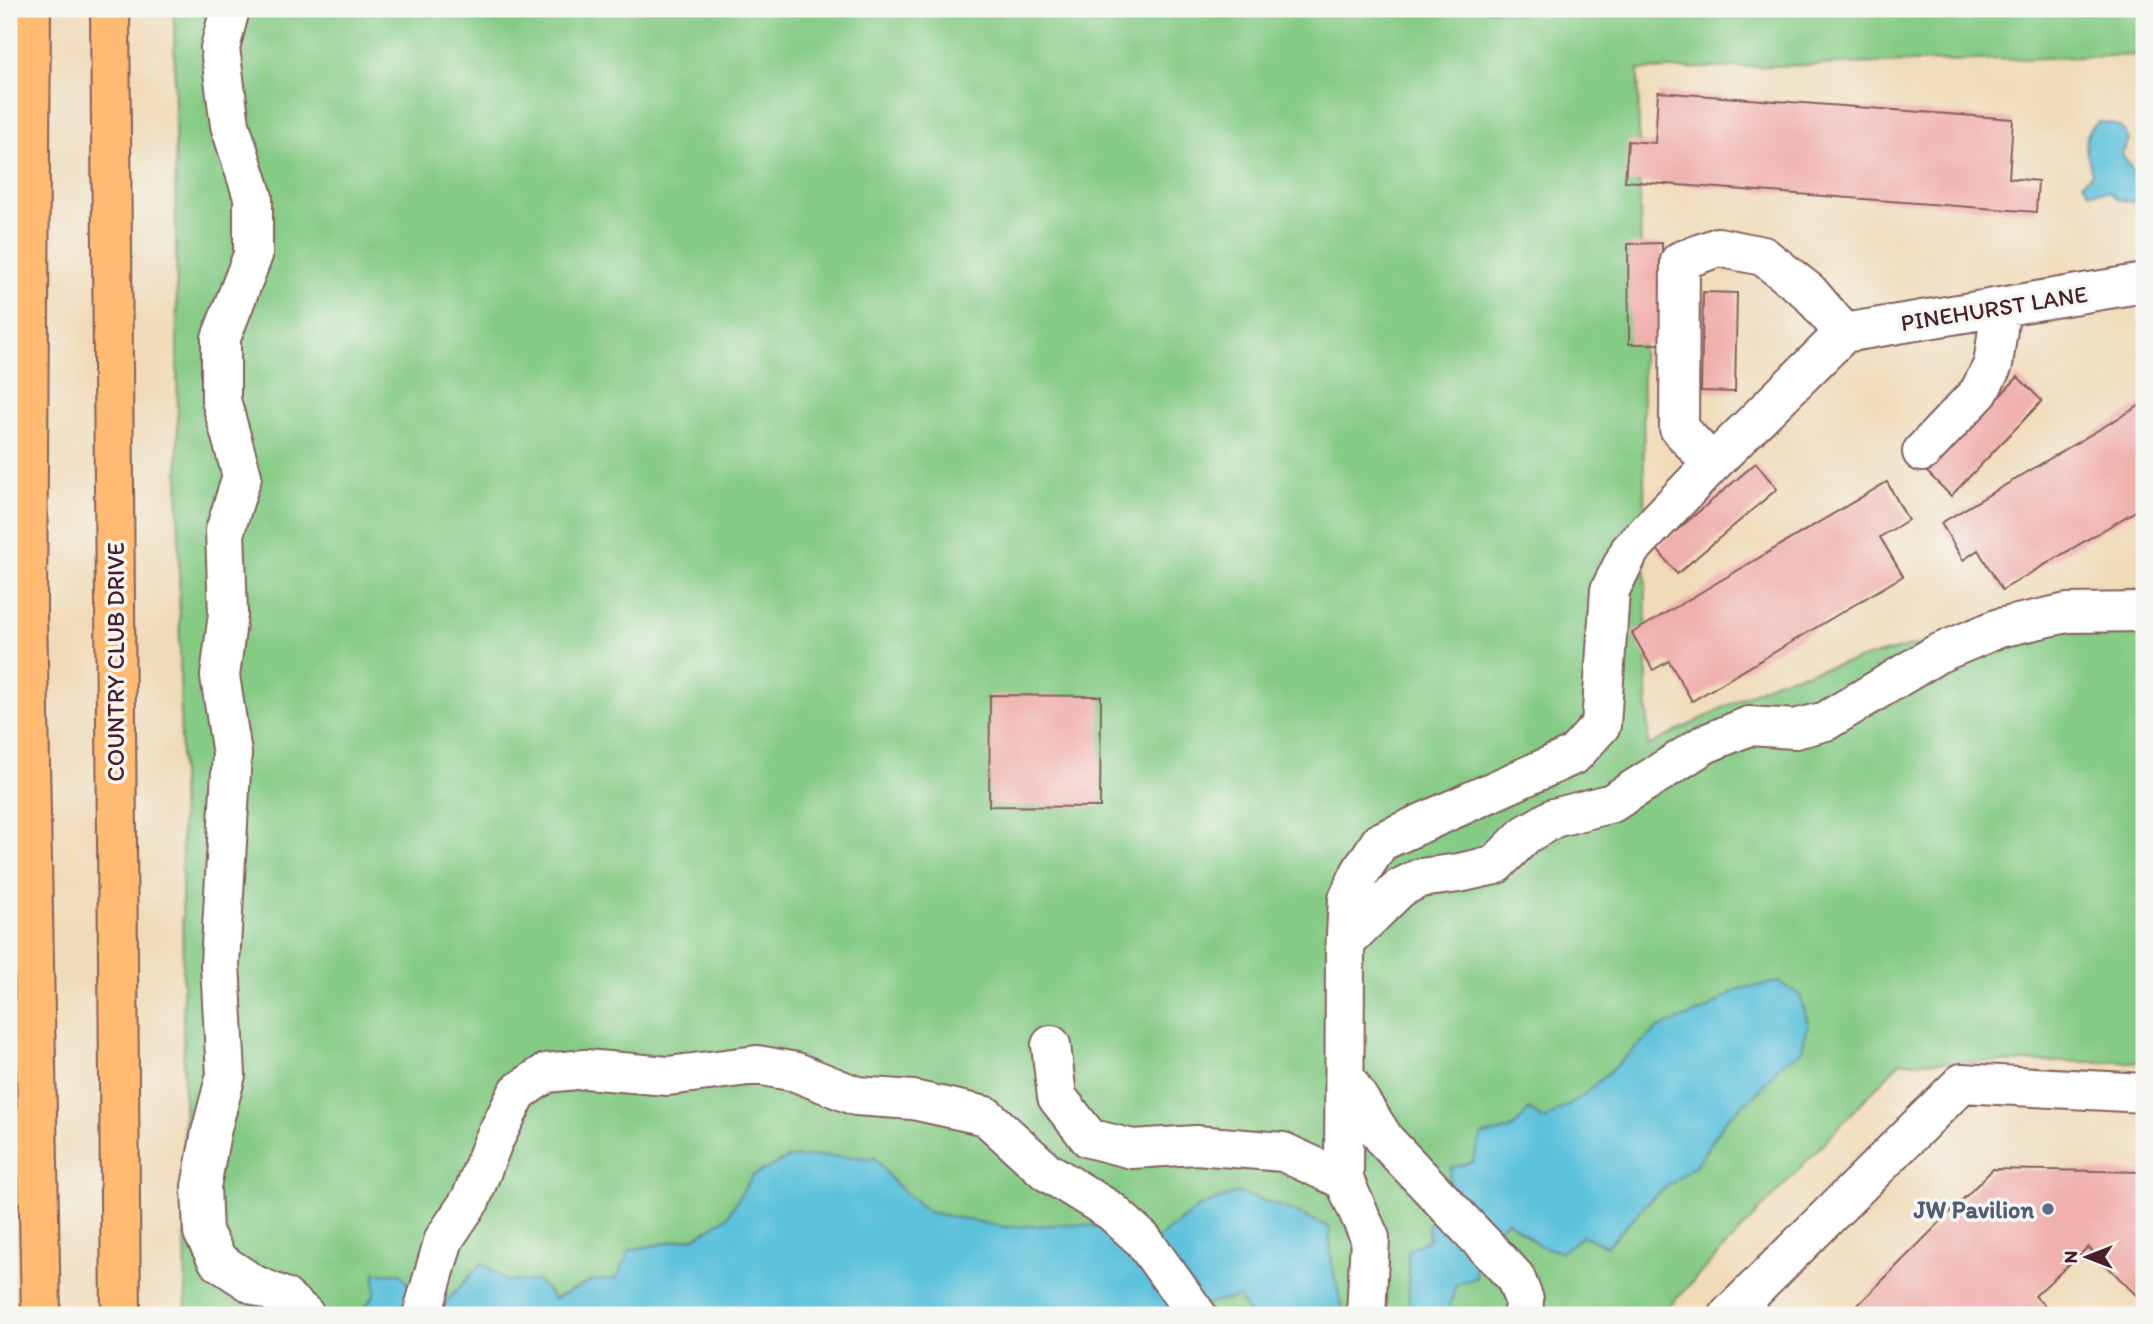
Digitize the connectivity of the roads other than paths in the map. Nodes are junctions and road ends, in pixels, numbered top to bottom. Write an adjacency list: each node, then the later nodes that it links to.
1 (31, 9): 9 (main road)
2 (110, 9): 18 (main road, COUNTRY CLUB DRIVE)
3 (230, 9): 19 (street)
4 (2144, 283): 5 (street, PINEHURST LANE)
5 (2001, 307): 6 (street, PINEHURST LANE); 7 (street)
6 (1844, 333): 8 (street); 8 (street)
7 (1922, 452)
8 (1712, 464): 11 (street)
9 (18, 611): 17 (main road)
10 (2144, 612): 11 (street)
11 (1346, 941): 13 (street)
12 (1051, 1045): 15 (street)
13 (1345, 1077): 15 (street); 22 (street)
14 (2144, 1093): 23 (street)
15 (1344, 1180): 21 (street)
16 (425, 1302): 20 (street)
17 (41, 1315)
18 (121, 1315)
19 (305, 1315)
20 (1197, 1315)
21 (1366, 1315)
22 (1523, 1315)
23 (1729, 1315)

